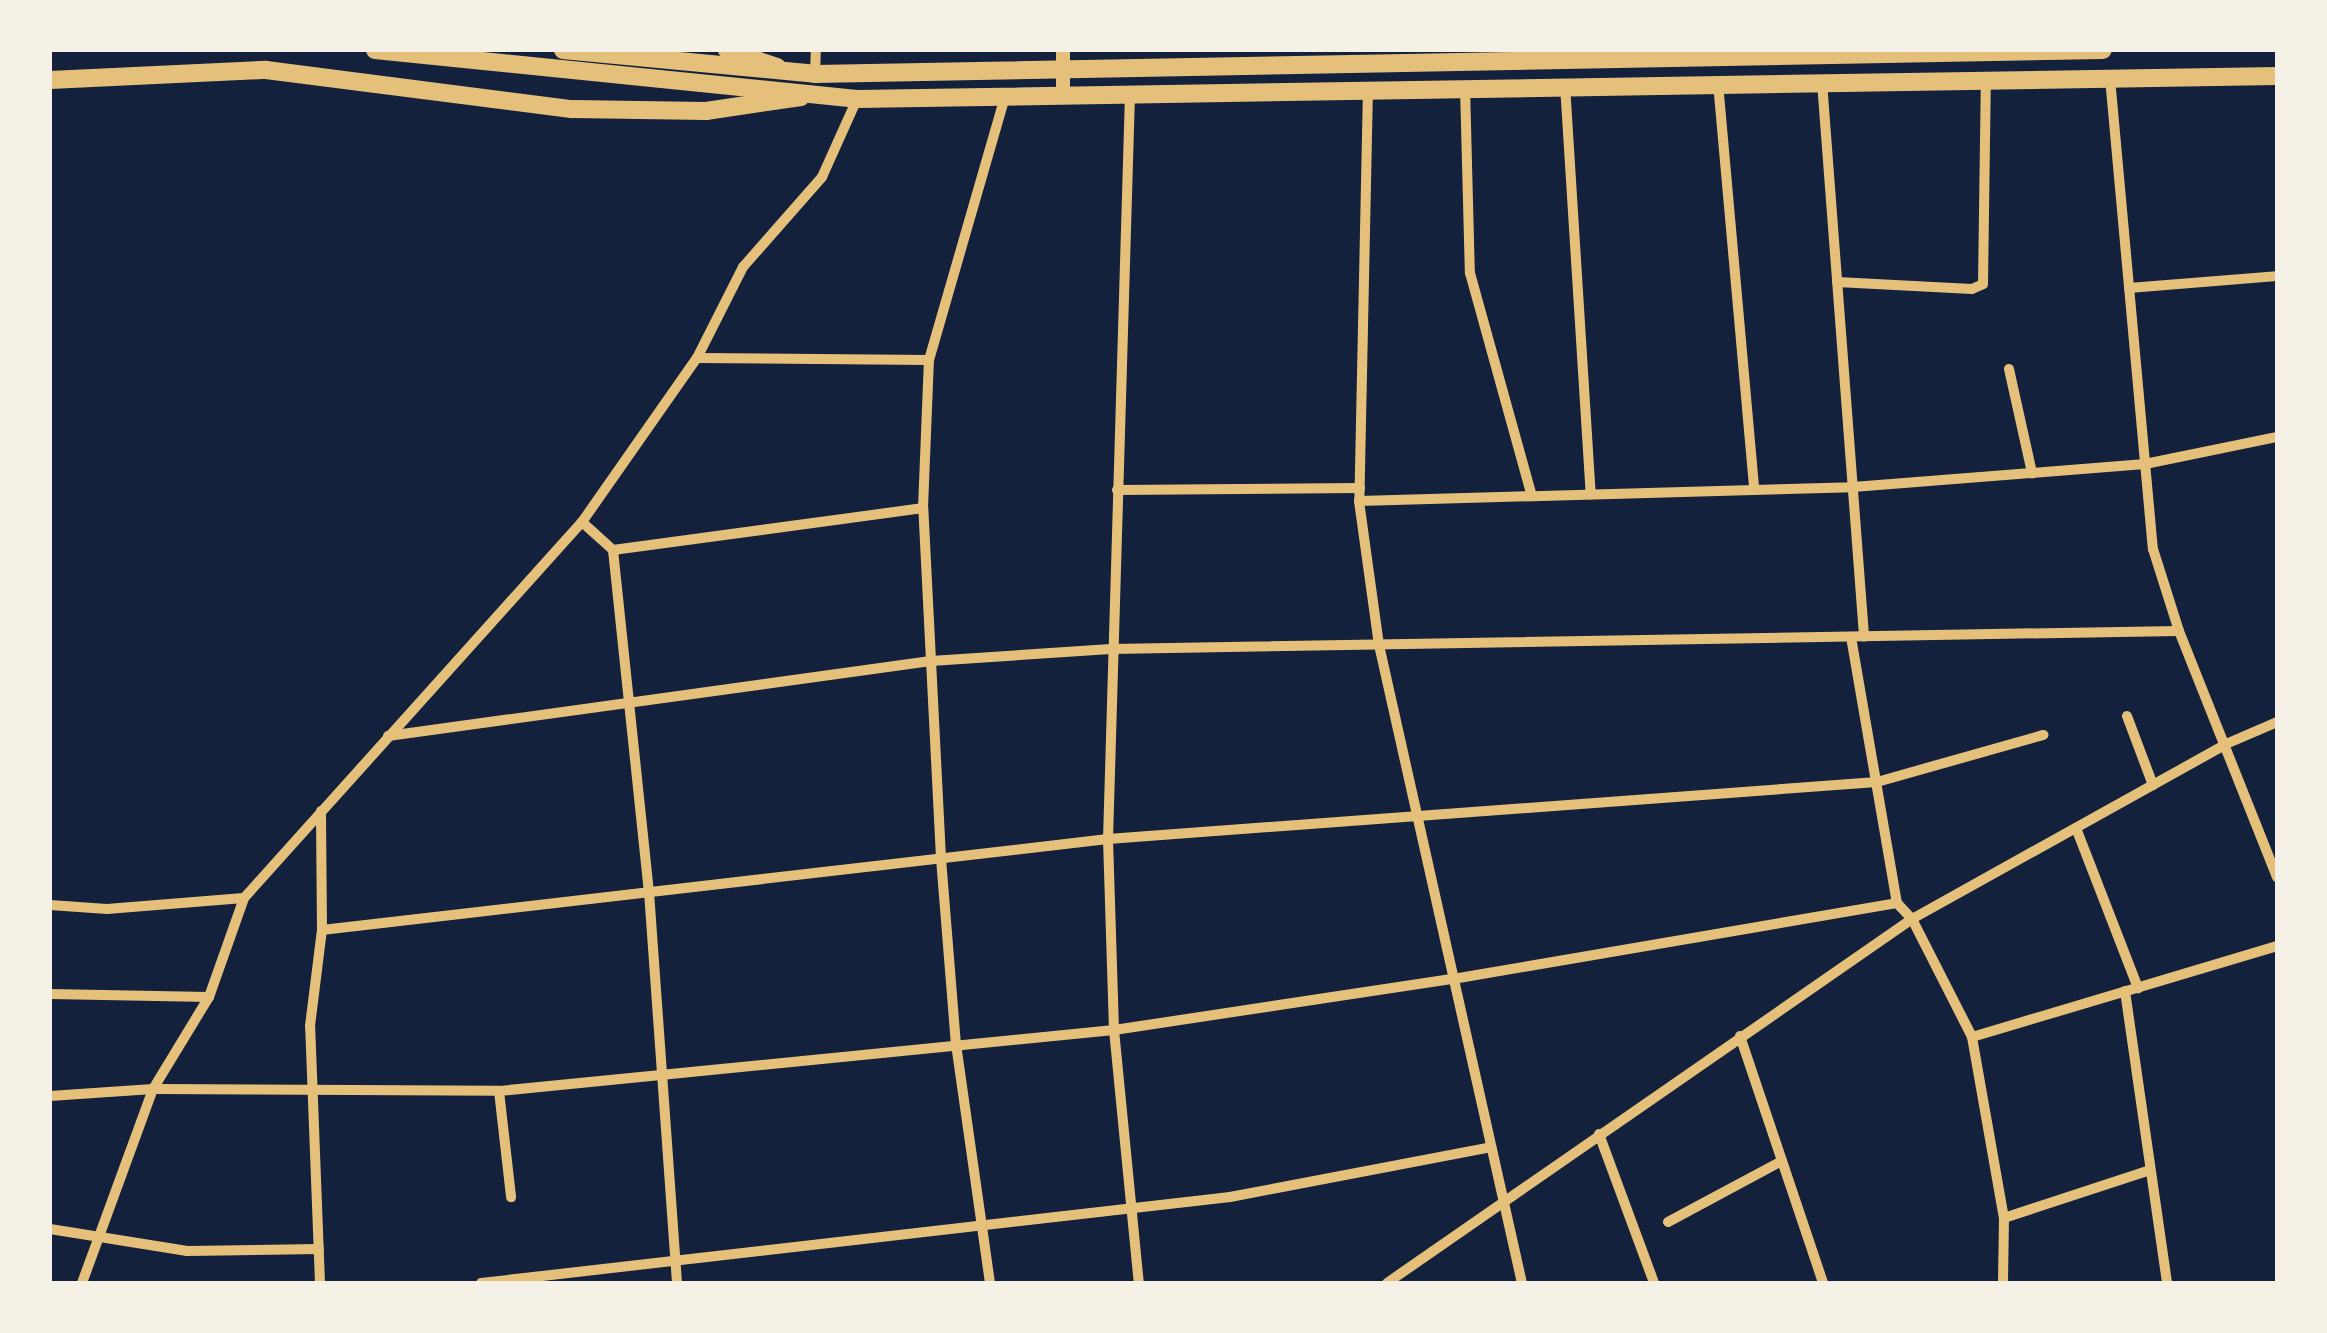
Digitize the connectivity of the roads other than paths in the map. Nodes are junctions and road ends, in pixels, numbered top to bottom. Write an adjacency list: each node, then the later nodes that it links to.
1 (375, 50): 15 (main road)
2 (564, 50): 15 (main road)
3 (733, 50): 11 (main road)
4 (816, 50): 12 (street)
5 (1063, 50): 10 (street)
6 (2104, 50): 7 (main road)
7 (1922, 51): 8 (main road)
8 (1714, 53): 9 (main road)
9 (1439, 55): 10 (main road)
10 (1063, 70): 12 (main road); 25 (street)
11 (792, 73): 12 (main road); 15 (main road)
12 (815, 74)
13 (2277, 76): 14 (main road)
14 (2110, 77): 16 (main road); 30 (street)
15 (752, 79): 24 (main road)
16 (1986, 79): 18 (main road); 29 (street)
17 (50, 80): 24 (main road)
18 (1822, 81): 19 (main road); 29 (street)
19 (1718, 82): 20 (main road); 37 (street)
20 (1565, 84): 21 (main road); 41 (street)
21 (1465, 86): 22 (main road); 42 (street)
22 (1368, 88): 23 (main road); 40 (street)
23 (1130, 94): 25 (main road); 39 (street)
24 (807, 96): 27 (main road)
25 (1063, 96): 26 (main road)
26 (1006, 97): 27 (main road); 32 (street)
27 (857, 98): 31 (street)
28 (2277, 276): 30 (street)
29 (1837, 282): 38 (street)
30 (2129, 288): 35 (street)
31 (697, 358): 32 (street); 44 (street)
32 (929, 360): 43 (street)
33 (2009, 369): 36 (street)
34 (2277, 437): 35 (street)
35 (2145, 464): 36 (street); 46 (street)
36 (2032, 473): 38 (street)
37 (1754, 487): 38 (street); 41 (street)
38 (1852, 487): 47 (street)
39 (1117, 490): 40 (street); 50 (street)
40 (1359, 494): 42 (street); 49 (street)
41 (1591, 494): 42 (street)
42 (1532, 496)
43 (923, 508): 45 (street); 51 (street)
44 (582, 522): 45 (street); 56 (street)
45 (612, 550): 52 (street)
46 (2179, 631): 47 (street); 57 (street)
47 (1864, 636): 48 (street)
48 (1851, 637): 49 (street); 58 (street)
49 (1380, 645): 50 (street); 61 (street)
50 (1111, 649): 51 (street); 63 (street)
51 (931, 661): 52 (street); 64 (street)
52 (632, 705): 56 (street); 66 (street)
53 (2127, 716): 59 (street)
54 (2277, 722): 57 (street)
55 (2043, 735): 58 (street)
56 (388, 736): 60 (street)
57 (2226, 744): 59 (street); 65 (street)
58 (1877, 782): 61 (street); 68 (street)
59 (2153, 785): 62 (street)
60 (321, 811): 67 (street); 71 (street)
61 (1417, 816): 63 (street); 73 (street)
62 (2076, 828): 70 (street); 74 (street)
63 (1108, 838): 64 (street); 78 (street)
64 (941, 858): 66 (street); 81 (street)
65 (2277, 878)
66 (648, 892): 71 (street); 82 (street)
67 (244, 898): 69 (street); 77 (street)
68 (1898, 902): 70 (street); 73 (street)
69 (50, 905)
70 (1912, 919): 79 (street); 80 (street)
71 (322, 930): 84 (street)
72 (2277, 946): 74 (street)
73 (1454, 978): 78 (street); 88 (street)
74 (2138, 988): 75 (street)
75 (2125, 992): 80 (street); 90 (street)
76 (50, 994): 77 (street)
77 (208, 998): 83 (street)
78 (1114, 1030): 81 (street); 93 (street)
79 (1740, 1036): 87 (street); 89 (street)
80 (1972, 1038): 94 (street)
81 (956, 1046): 82 (street); 96 (street)
82 (659, 1076): 85 (street); 100 (street)
83 (153, 1088): 84 (street); 86 (street); 98 (street)
84 (312, 1090): 85 (street); 99 (street)
85 (500, 1092): 91 (street)
86 (50, 1096)
87 (1599, 1134): 92 (street); 109 (street)
88 (1491, 1147): 92 (street); 93 (street)
89 (1782, 1161): 95 (street); 110 (street)
90 (2150, 1170): 94 (street); 112 (street)
91 (511, 1197)
92 (1503, 1201): 107 (street); 108 (street)
93 (1130, 1208): 96 (street); 106 (street)
94 (2004, 1218): 111 (street)
95 (1668, 1222)
96 (982, 1225): 100 (street); 105 (street)
97 (50, 1229): 98 (street)
98 (100, 1236): 99 (street); 101 (street)
99 (318, 1249): 102 (street)
100 (676, 1261): 103 (street); 104 (street)
101 (82, 1283)
102 (320, 1283)
103 (481, 1283)
104 (676, 1283)
105 (990, 1283)
106 (1139, 1283)
107 (1387, 1283)
108 (1522, 1283)
109 (1654, 1283)
110 (1824, 1283)
111 (2003, 1283)
112 (2166, 1283)

